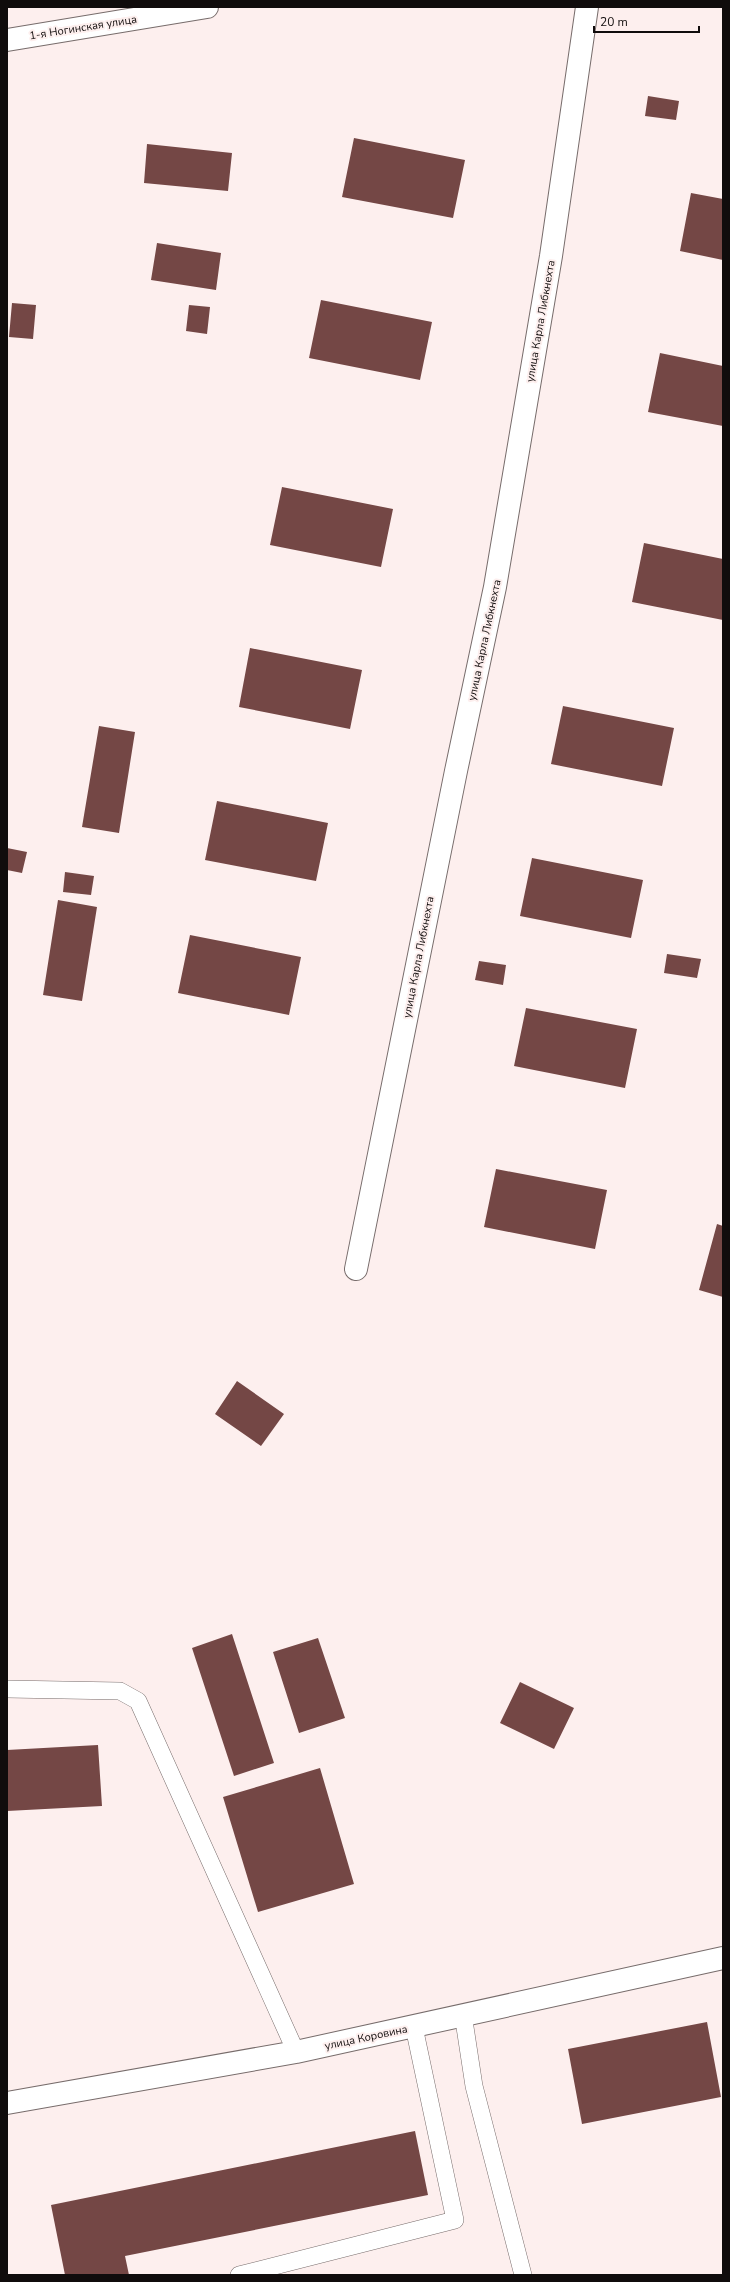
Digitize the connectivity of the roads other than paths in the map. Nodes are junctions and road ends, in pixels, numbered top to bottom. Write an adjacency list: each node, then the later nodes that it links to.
1 (207, 7): 3 (street, 1-я Ногинская улица)
2 (587, 7): 4 (street, улица Карла Либкнехта)
3 (7, 40)
4 (356, 1269)
5 (7, 1689): 9 (lane)
6 (723, 1958): 7 (street, улица Коровина)
7 (463, 2014): 8 (street, улица Коровина); 12 (lane)
8 (414, 2027): 9 (street, улица Коровина); 11 (lane)
9 (296, 2052): 10 (street, улица Коровина)
10 (7, 2103)
11 (239, 2275)
12 (523, 2275)

